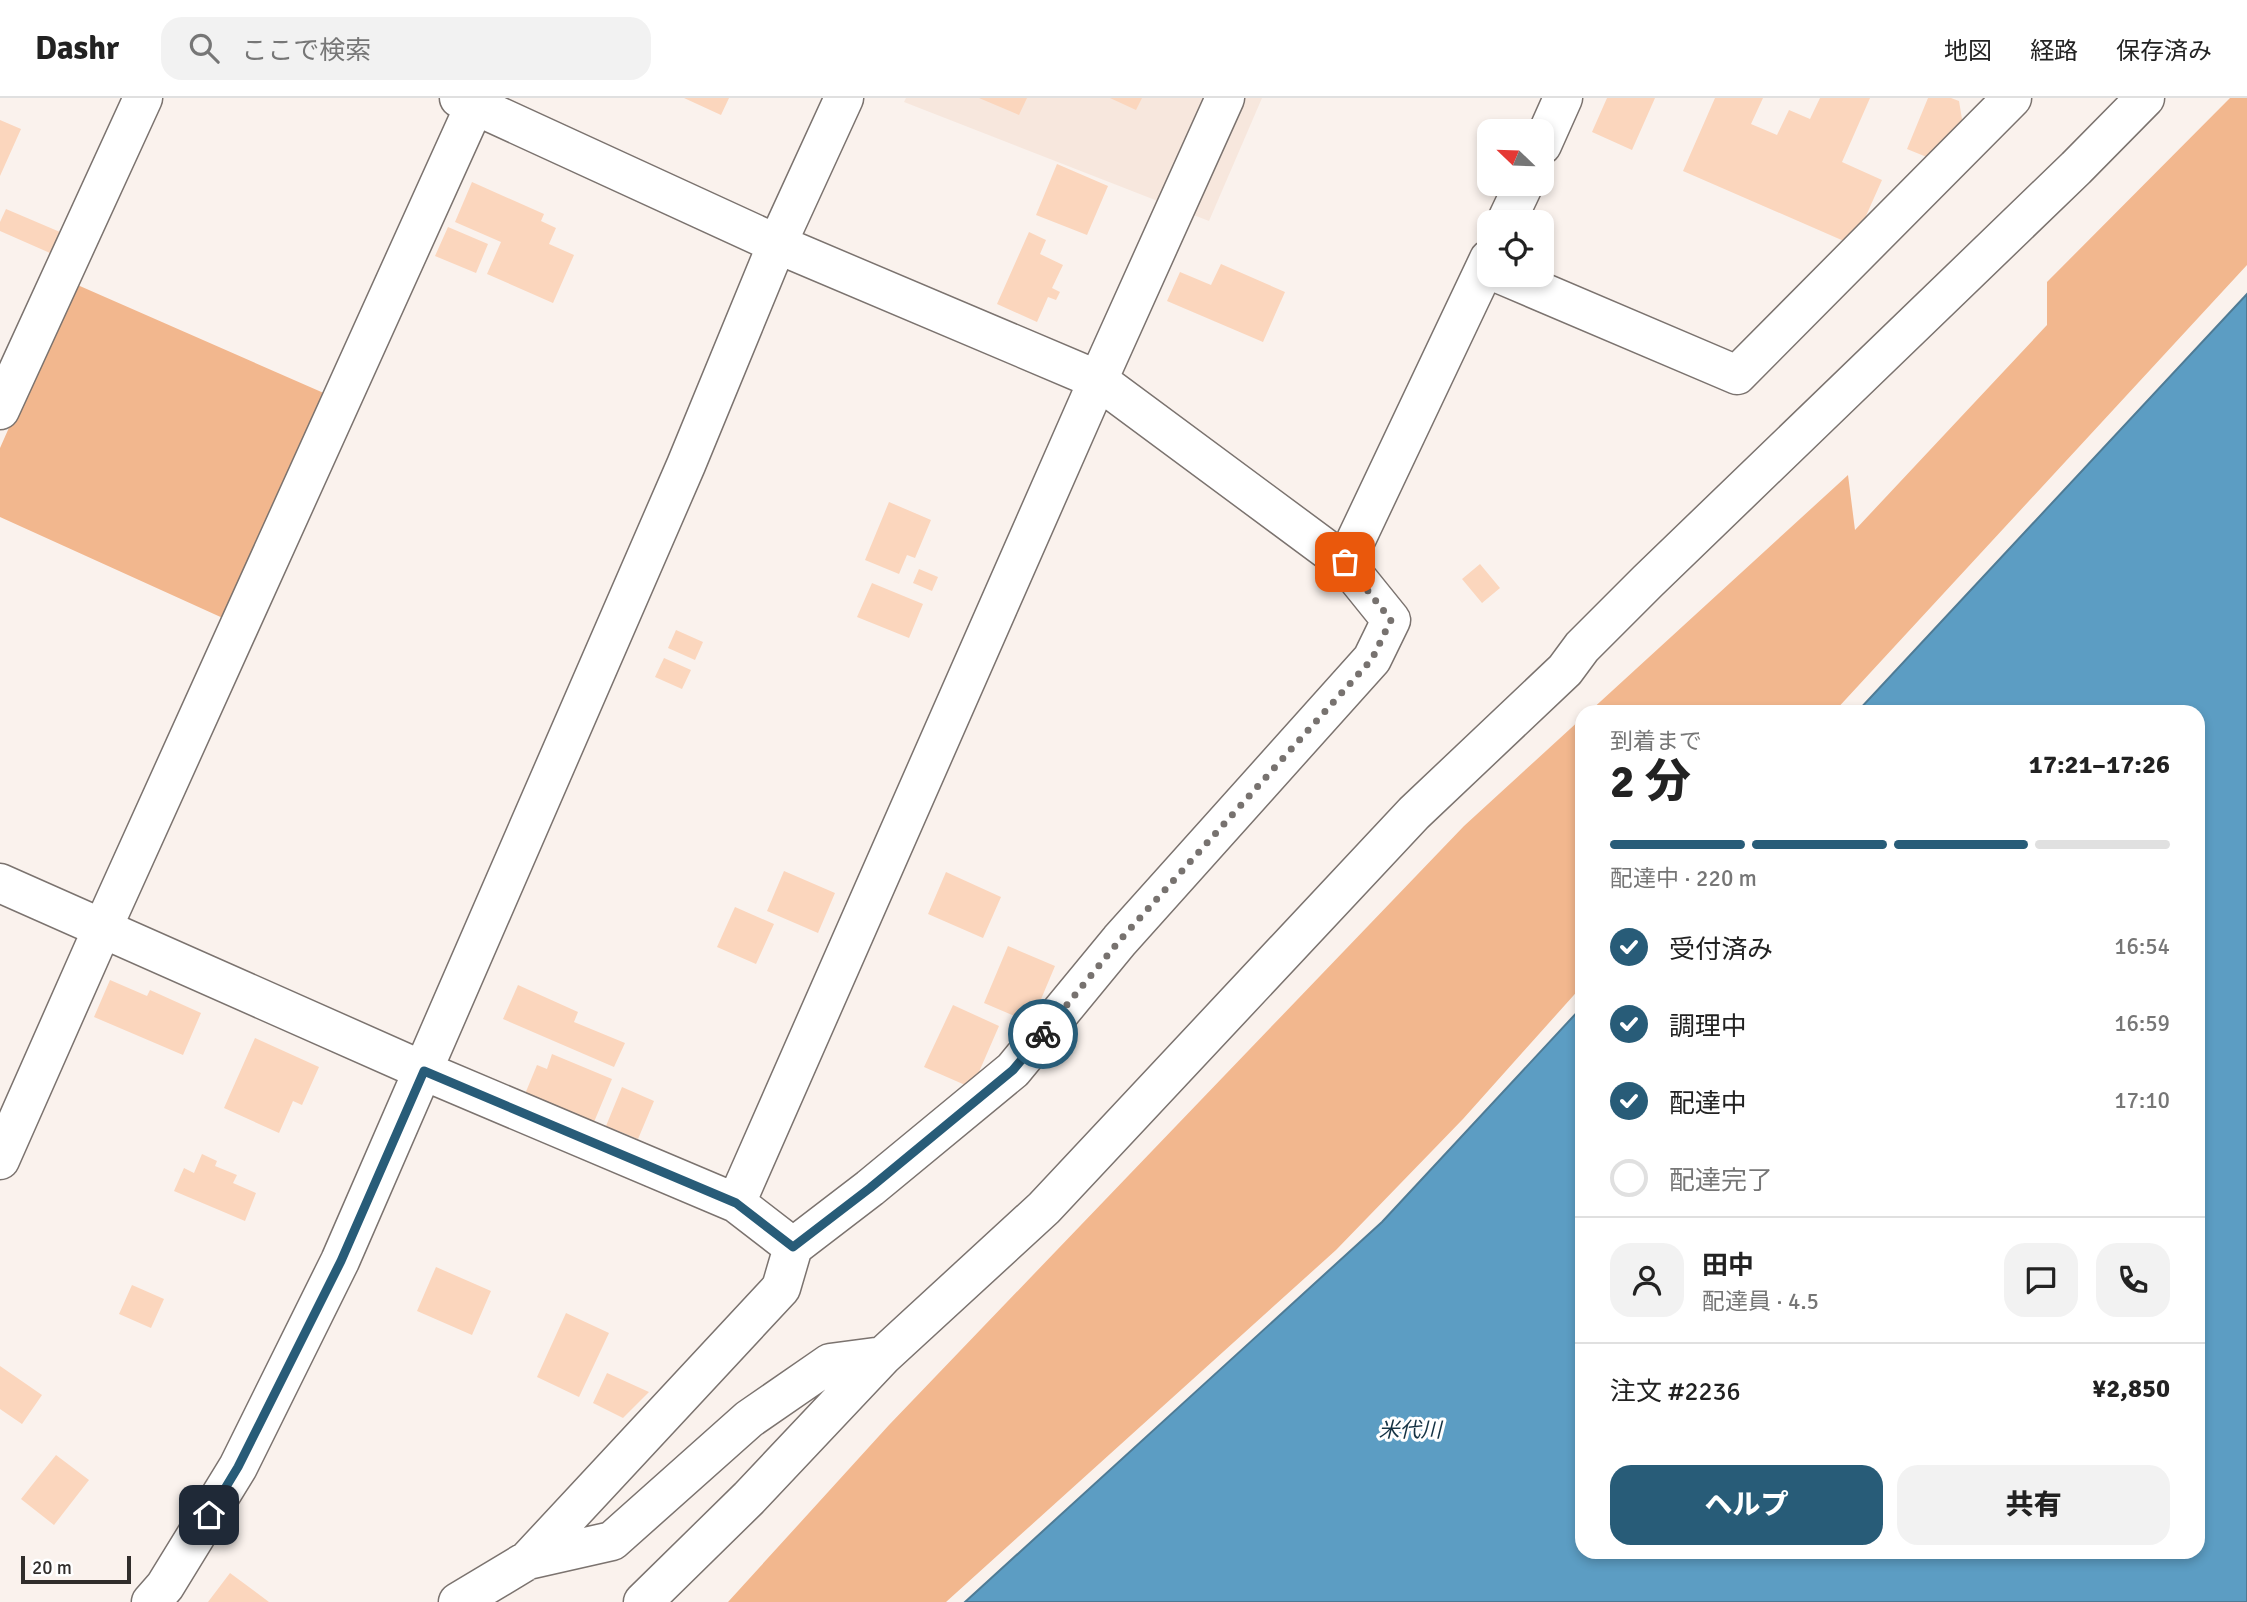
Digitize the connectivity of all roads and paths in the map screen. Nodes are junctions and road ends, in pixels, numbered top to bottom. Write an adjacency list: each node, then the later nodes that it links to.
1 (143, 98): 13 (street)
2 (845, 98): 9 (street)
3 (1225, 98): 12 (street)
4 (1563, 98): 8 (street)
5 (2012, 98): 11 (street)
6 (2144, 98): 21 (street)
7 (471, 100): 9 (street); 16 (street)
8 (1554, 119)
9 (777, 244): 12 (street); 17 (street)
10 (1482, 287): 14 (street)
11 (1535, 287)
12 (1098, 380): 14 (street); 19 (street)
13 (0, 411)
14 (1345, 562): 20 (street)
15 (0, 883): 16 (street)
16 (103, 927): 17 (street); 18 (street)
17 (424, 1071): 19 (street); 23 (street)
18 (0, 1160)
19 (736, 1203): 20 (street)
20 (793, 1247): 22 (street)
21 (883, 1356): 22 (street); 25 (street)
22 (528, 1560): 24 (street)
23 (152, 1602)
24 (458, 1602)
25 (643, 1602)

